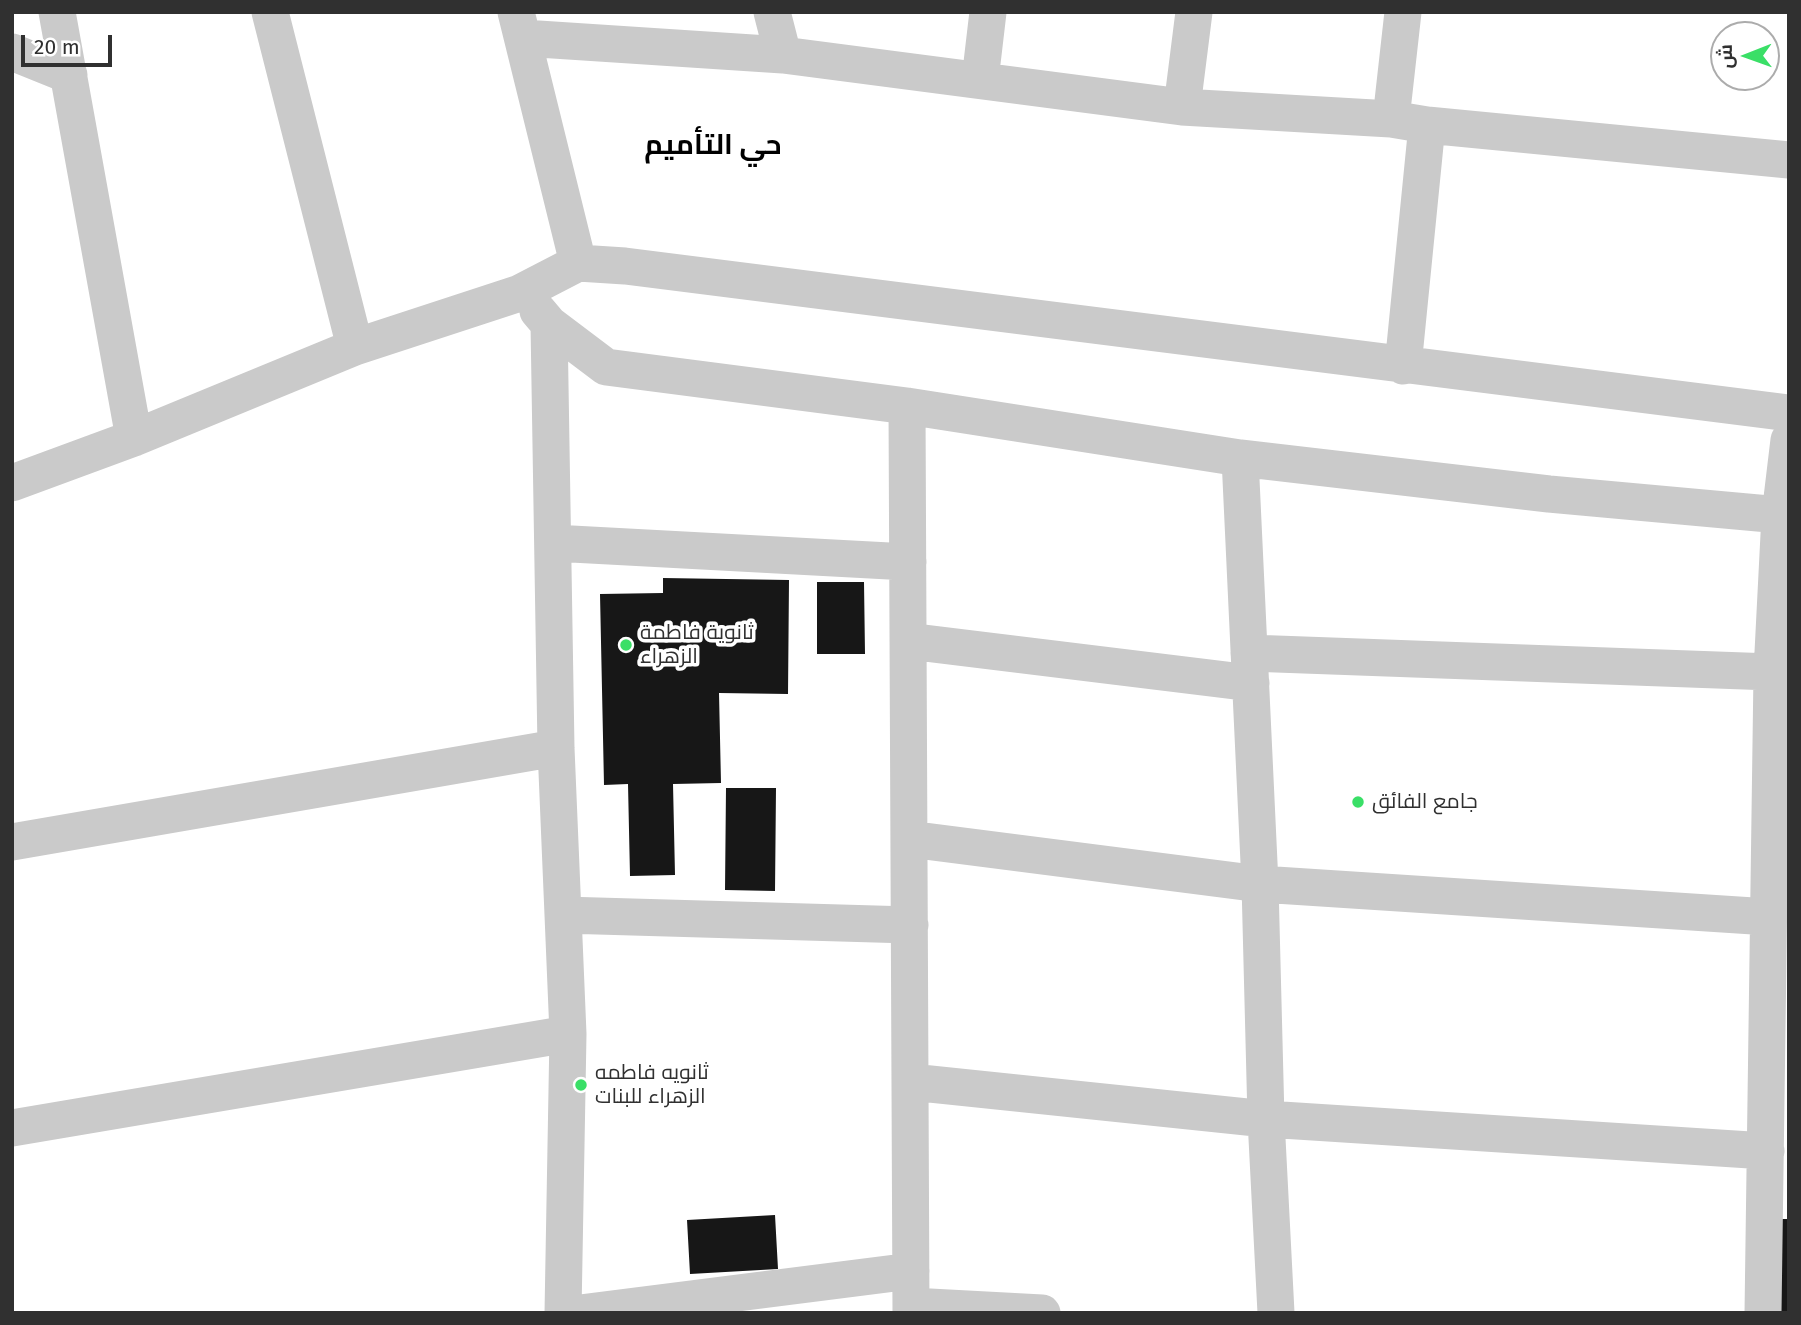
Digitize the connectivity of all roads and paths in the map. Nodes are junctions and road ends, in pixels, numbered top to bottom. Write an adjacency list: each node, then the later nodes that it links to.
1 (57, 12): 10 (street)
2 (270, 12): 19 (street)
3 (772, 12): 9 (street)
4 (988, 12): 11 (street)
5 (1194, 12): 12 (street)
6 (1403, 12): 13 (street)
7 (520, 25): 9 (street); 16 (street)
8 (12, 52): 10 (street)
9 (783, 55): 11 (street)
10 (69, 75): 23 (street)
11 (980, 80): 12 (street)
12 (1182, 107): 13 (street)
13 (1391, 119): 14 (street)
14 (1427, 125): 15 (street); 20 (street)
15 (1789, 160)
16 (578, 263): 17 (street); 20 (street)
17 (520, 293): 18 (street); 19 (street)
18 (550, 324): 21 (street); 28 (street)
19 (355, 347): 23 (street)
20 (1403, 366): 22 (street)
21 (907, 406): 25 (street); 29 (street)
22 (1789, 413)
23 (134, 438): 26 (street)
24 (1789, 440): 27 (street)
25 (1240, 458): 27 (street); 31 (street)
26 (12, 483)
27 (1780, 515): 32 (street)
28 (553, 543): 29 (street); 33 (street)
29 (908, 562): 30 (street)
30 (908, 641): 31 (street); 34 (street)
31 (1250, 668): 32 (street); 36 (street)
32 (1772, 672): 38 (street)
33 (556, 748): 35 (street); 37 (street)
34 (909, 839): 36 (street); 39 (street)
35 (12, 842)
36 (1260, 884): 38 (street); 42 (street)
37 (563, 915): 39 (street); 40 (street)
38 (1769, 916): 44 (street)
39 (910, 925): 41 (street)
40 (568, 1034): 43 (street); 46 (street)
41 (911, 1082): 42 (street); 45 (street)
42 (1266, 1119): 44 (street); 49 (street)
43 (12, 1128)
44 (1766, 1151): 50 (street)
45 (911, 1297): 47 (street); 48 (street)
46 (563, 1313)
47 (580, 1313)
48 (1042, 1313)
49 (1276, 1313)
50 (1763, 1313)

